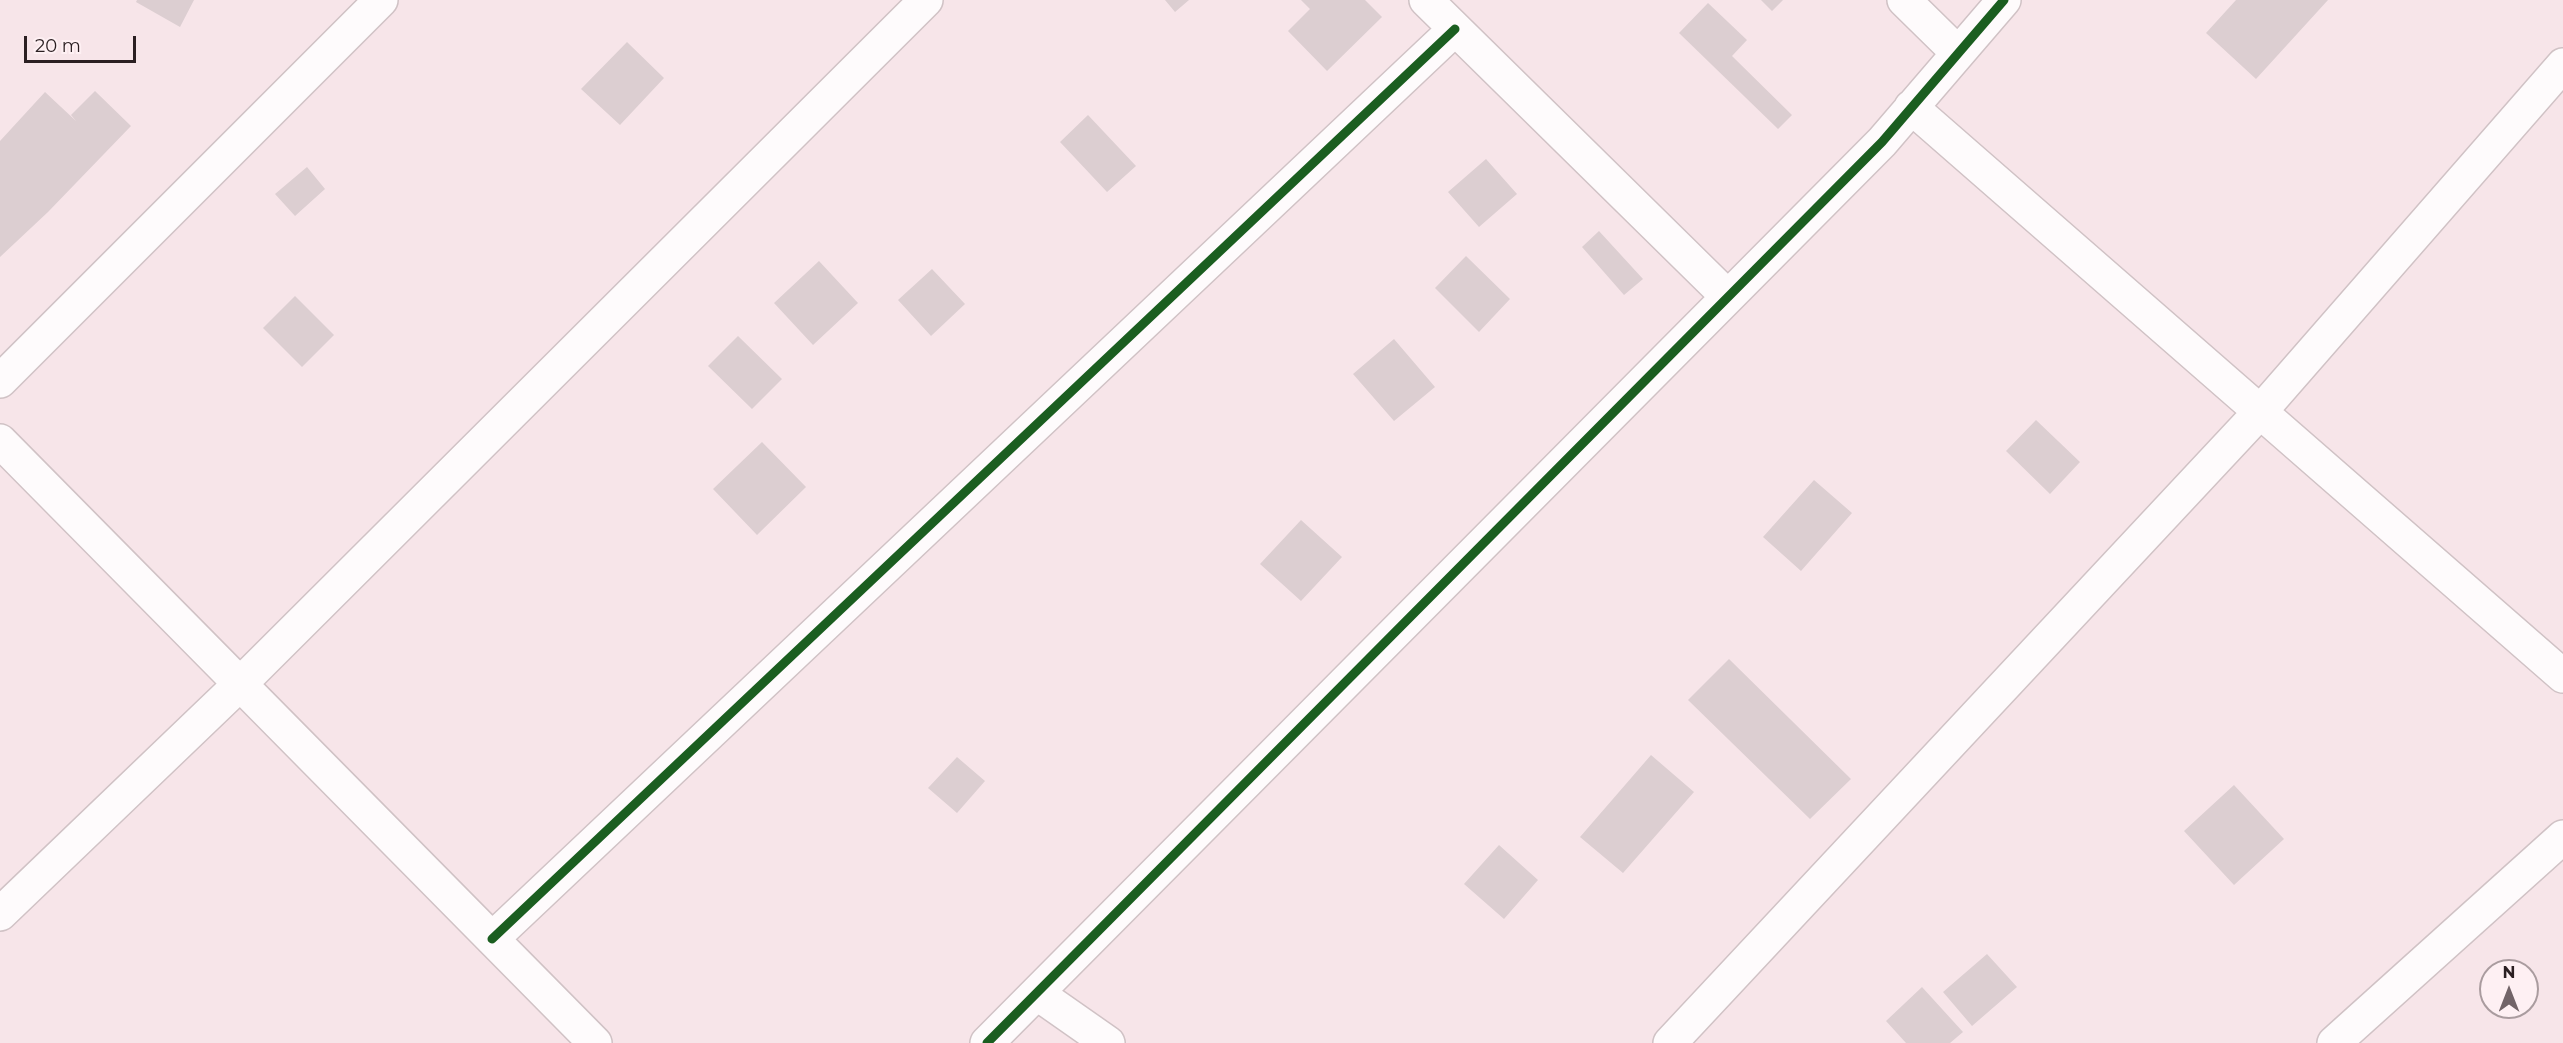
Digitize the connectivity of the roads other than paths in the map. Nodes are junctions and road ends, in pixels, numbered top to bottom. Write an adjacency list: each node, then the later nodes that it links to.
1 (381, 0): 11 (street)
2 (926, 0): 15 (street)
3 (1426, 0): 6 (street)
4 (1904, 0): 7 (street)
5 (2004, 0): 7 (street)
6 (1455, 29): 10 (street); 18 (street)
7 (1958, 53): 9 (street)
8 (2563, 64): 12 (street)
9 (1911, 108): 10 (street); 12 (street)
10 (1727, 296): 19 (street)
11 (0, 381)
12 (2260, 412): 14 (street); 23 (street)
13 (0, 441): 15 (street)
14 (2559, 668)
15 (240, 684): 17 (street); 18 (street)
16 (2563, 837): 24 (street)
17 (0, 914)
18 (492, 939): 20 (street)
19 (1038, 994): 21 (street); 22 (street)
20 (595, 1043)
21 (987, 1043)
22 (1108, 1043)
23 (1670, 1043)
24 (2334, 1043)

